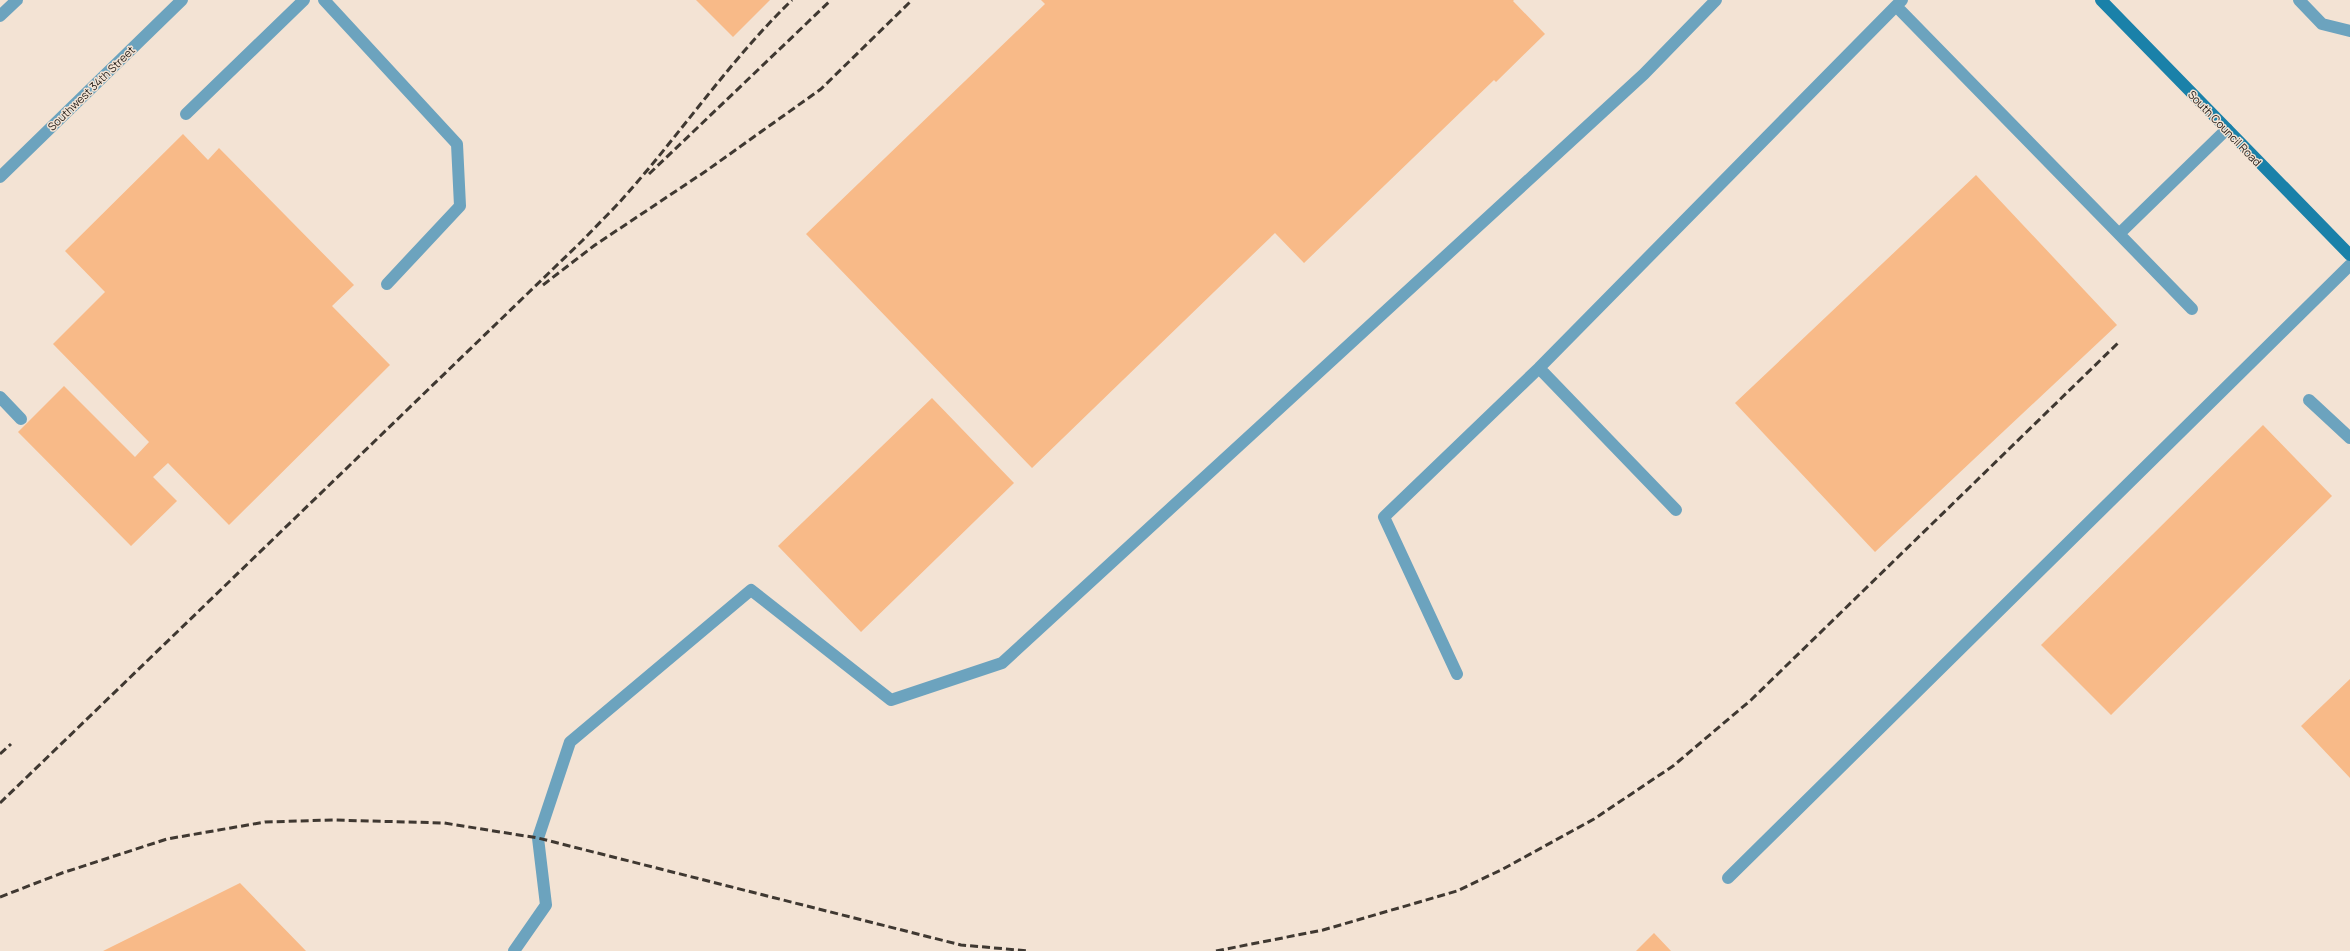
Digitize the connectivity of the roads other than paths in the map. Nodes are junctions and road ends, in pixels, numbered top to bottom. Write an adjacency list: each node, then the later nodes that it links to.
1 (17, 0): 9 (street)
2 (182, 0): 13 (street, Southwest 34th Street)
3 (304, 0): 11 (street)
4 (324, 0): 17 (street)
5 (1716, 0): 27 (street)
6 (2101, 0): 12 (main road, South Council Road)
7 (2299, 0): 10 (street)
8 (1899, 3): 14 (street); 19 (street)
9 (0, 16)
10 (2350, 31)
11 (186, 114)
12 (2227, 129): 14 (street); 15 (main road, South Council Road)
13 (0, 177)
14 (2119, 234): 18 (street)
15 (2350, 256)
16 (2350, 265): 26 (street)
17 (387, 284)
18 (2192, 309)
19 (1539, 368): 24 (street); 25 (street)
20 (0, 397): 22 (street)
21 (2309, 400): 23 (street)
22 (21, 419)
23 (2350, 438)
24 (1676, 510)
25 (1457, 674)
26 (1728, 878)
27 (514, 951)

